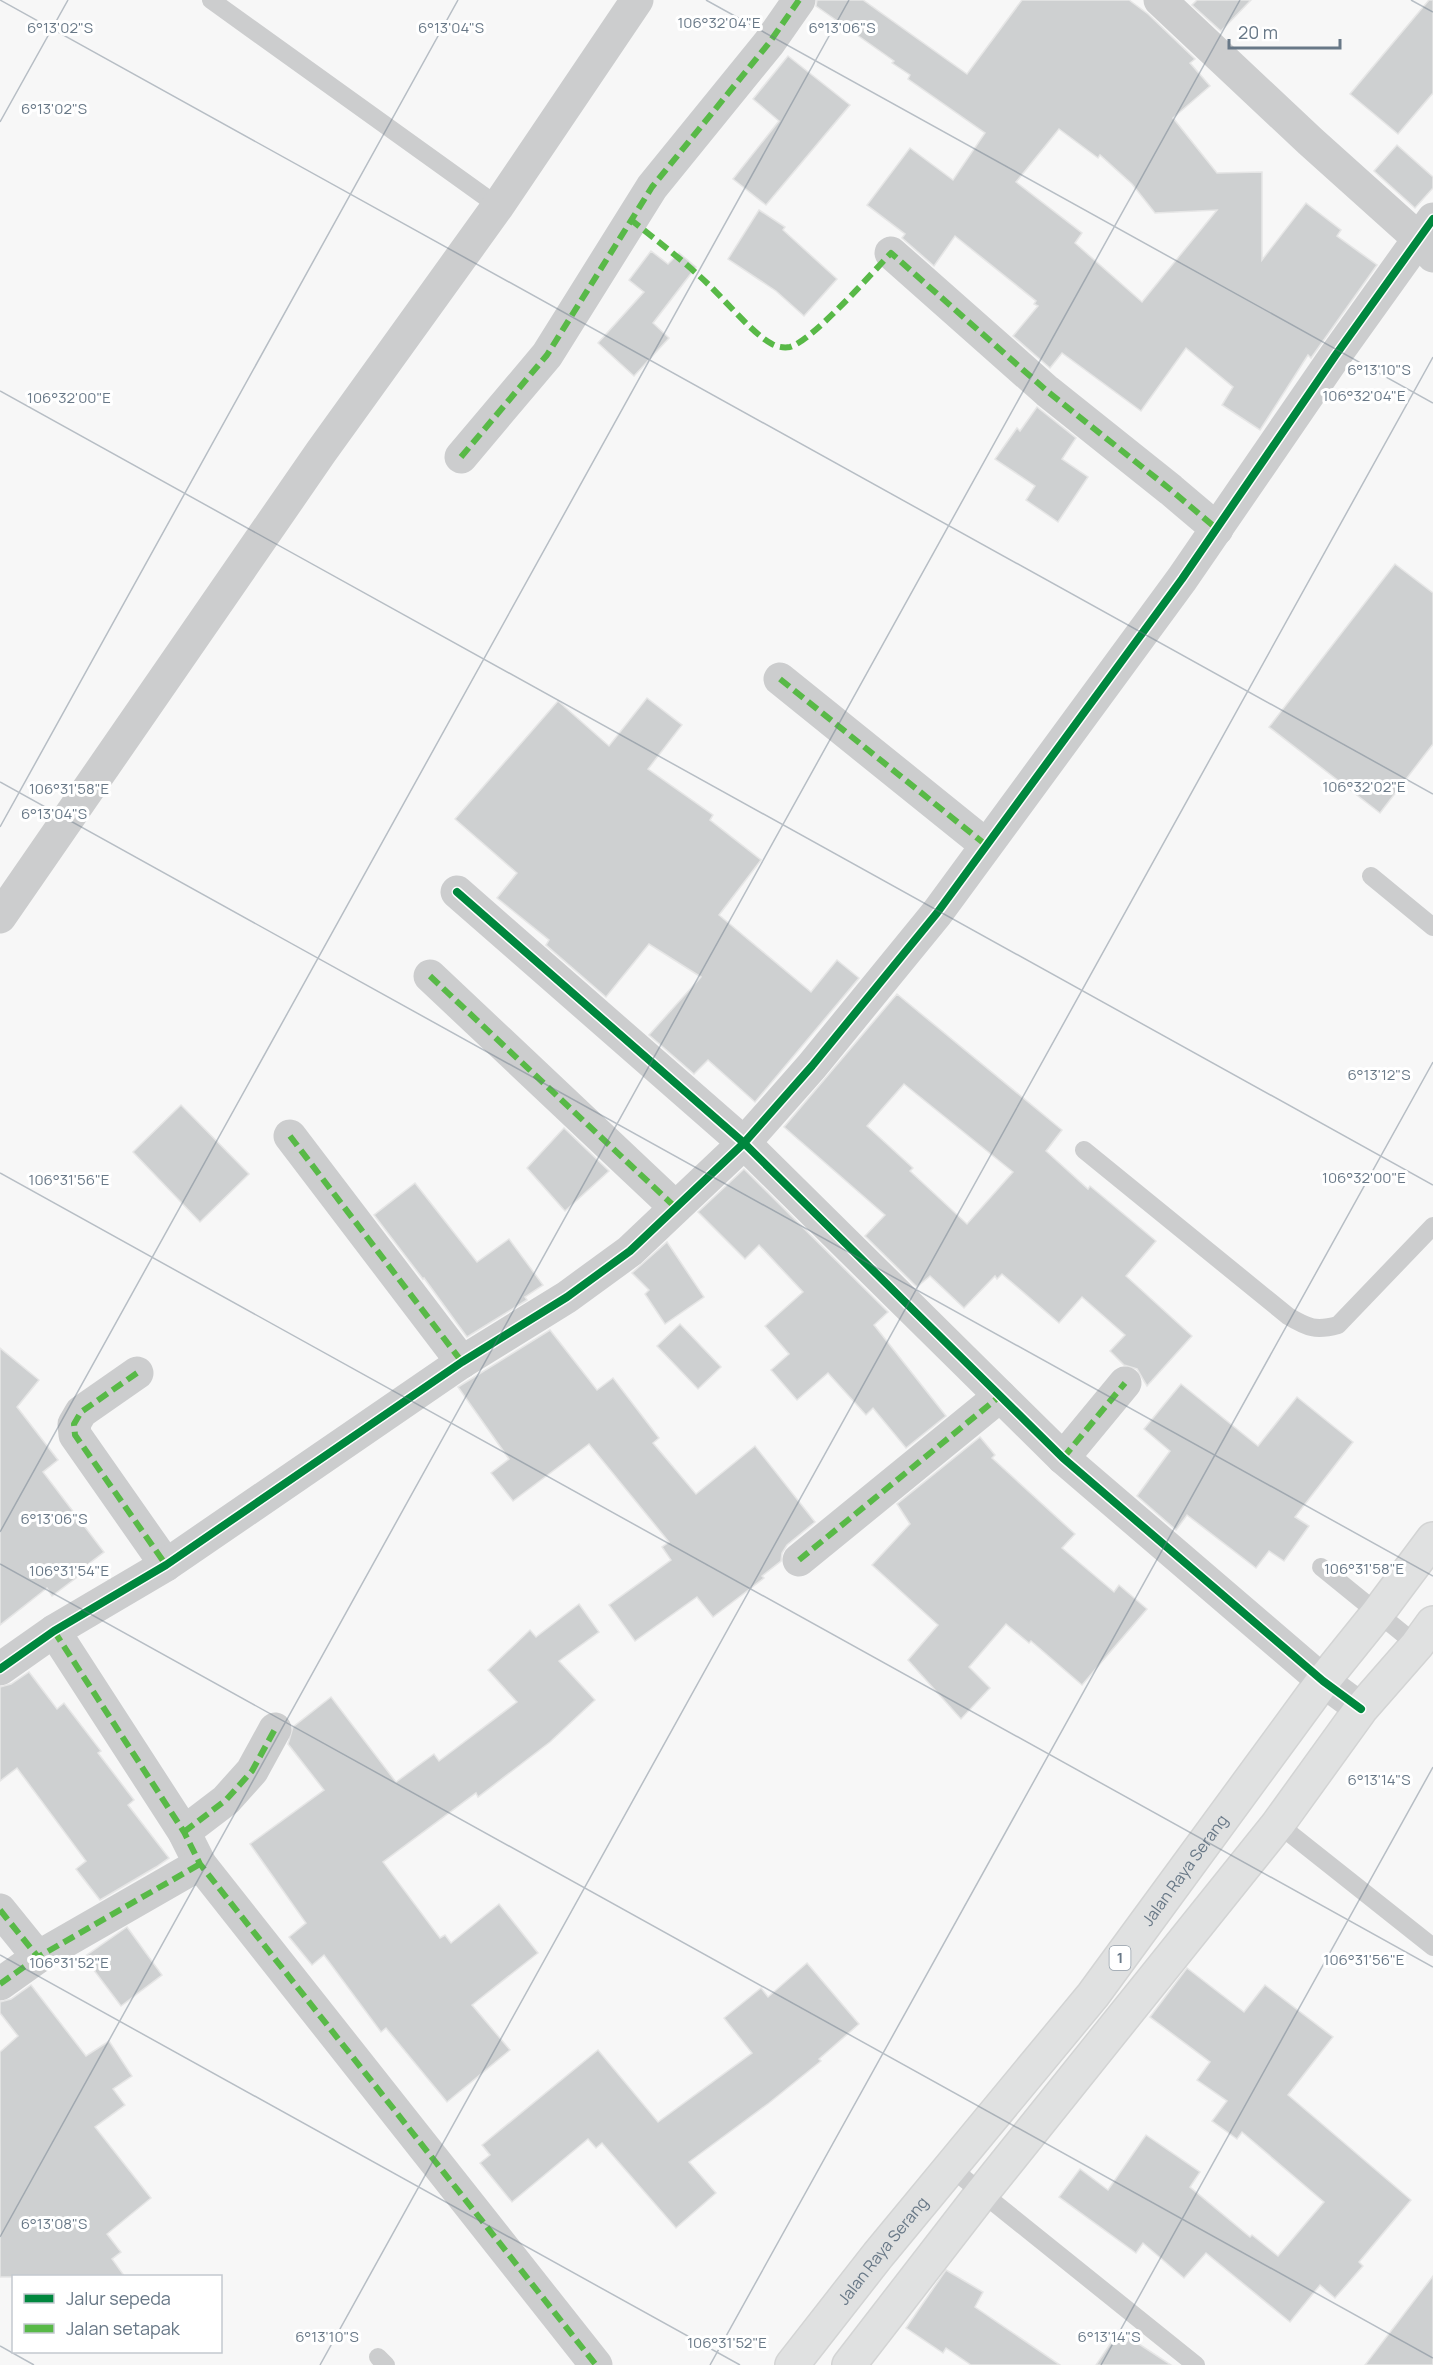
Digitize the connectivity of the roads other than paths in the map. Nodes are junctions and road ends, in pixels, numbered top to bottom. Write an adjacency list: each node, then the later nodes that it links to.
1 (211, 0): 5 (lane)
2 (637, 0): 5 (street)
3 (799, 0): 8 (street)
4 (1160, 0): 6 (street)
5 (498, 206): 14 (street)
6 (1428, 238): 9 (street)
7 (891, 253): 9 (street)
8 (461, 457)
9 (1217, 530): 11 (street)
10 (780, 678): 11 (street)
11 (986, 844): 18 (street)
12 (1371, 876): 15 (lane)
13 (457, 892): 18 (street)
14 (0, 917)
15 (1433, 927)
16 (429, 976): 20 (street)
17 (290, 1136): 22 (street)
18 (744, 1143): 20 (street); 25 (street)
19 (1084, 1150): 21 (lane)
20 (675, 1208): 22 (street)
21 (1433, 1226)
22 (462, 1362): 29 (street)
23 (137, 1373): 29 (street)
24 (1125, 1383): 26 (street)
25 (1000, 1396): 26 (street); 28 (street)
26 (1063, 1458): 35 (street)
27 (1433, 1539): 31 (highway, Jalan Raya Serang / 1)
28 (799, 1560)
29 (165, 1565): 32 (street)
30 (1321, 1567): 31 (lane)
31 (1377, 1614): 33 (lane); 35 (highway, Jalan Raya Serang / 1)
32 (54, 1631): 34 (street); 39 (street)
33 (1425, 1634): 36 (highway, 1)
34 (0, 1669)
35 (1323, 1681): 36 (street); 45 (highway, Jalan Raya Serang / 1)
36 (1361, 1709): 38 (highway, 1)
37 (275, 1729): 39 (street)
38 (1278, 1824): 42 (lane); 46 (highway, 1)
39 (184, 1832): 40 (street)
40 (200, 1864): 43 (street); 47 (street)
41 (0, 1911): 43 (street)
42 (1433, 1947)
43 (38, 1957): 44 (street)
44 (0, 1984)
45 (951, 2168): 46 (lane); 48 (highway, Jalan Raya Serang / 1)
46 (982, 2193): 49 (highway, 1); 50 (lane)
47 (596, 2365)
48 (792, 2365)
49 (849, 2365)
50 (1196, 2365)

